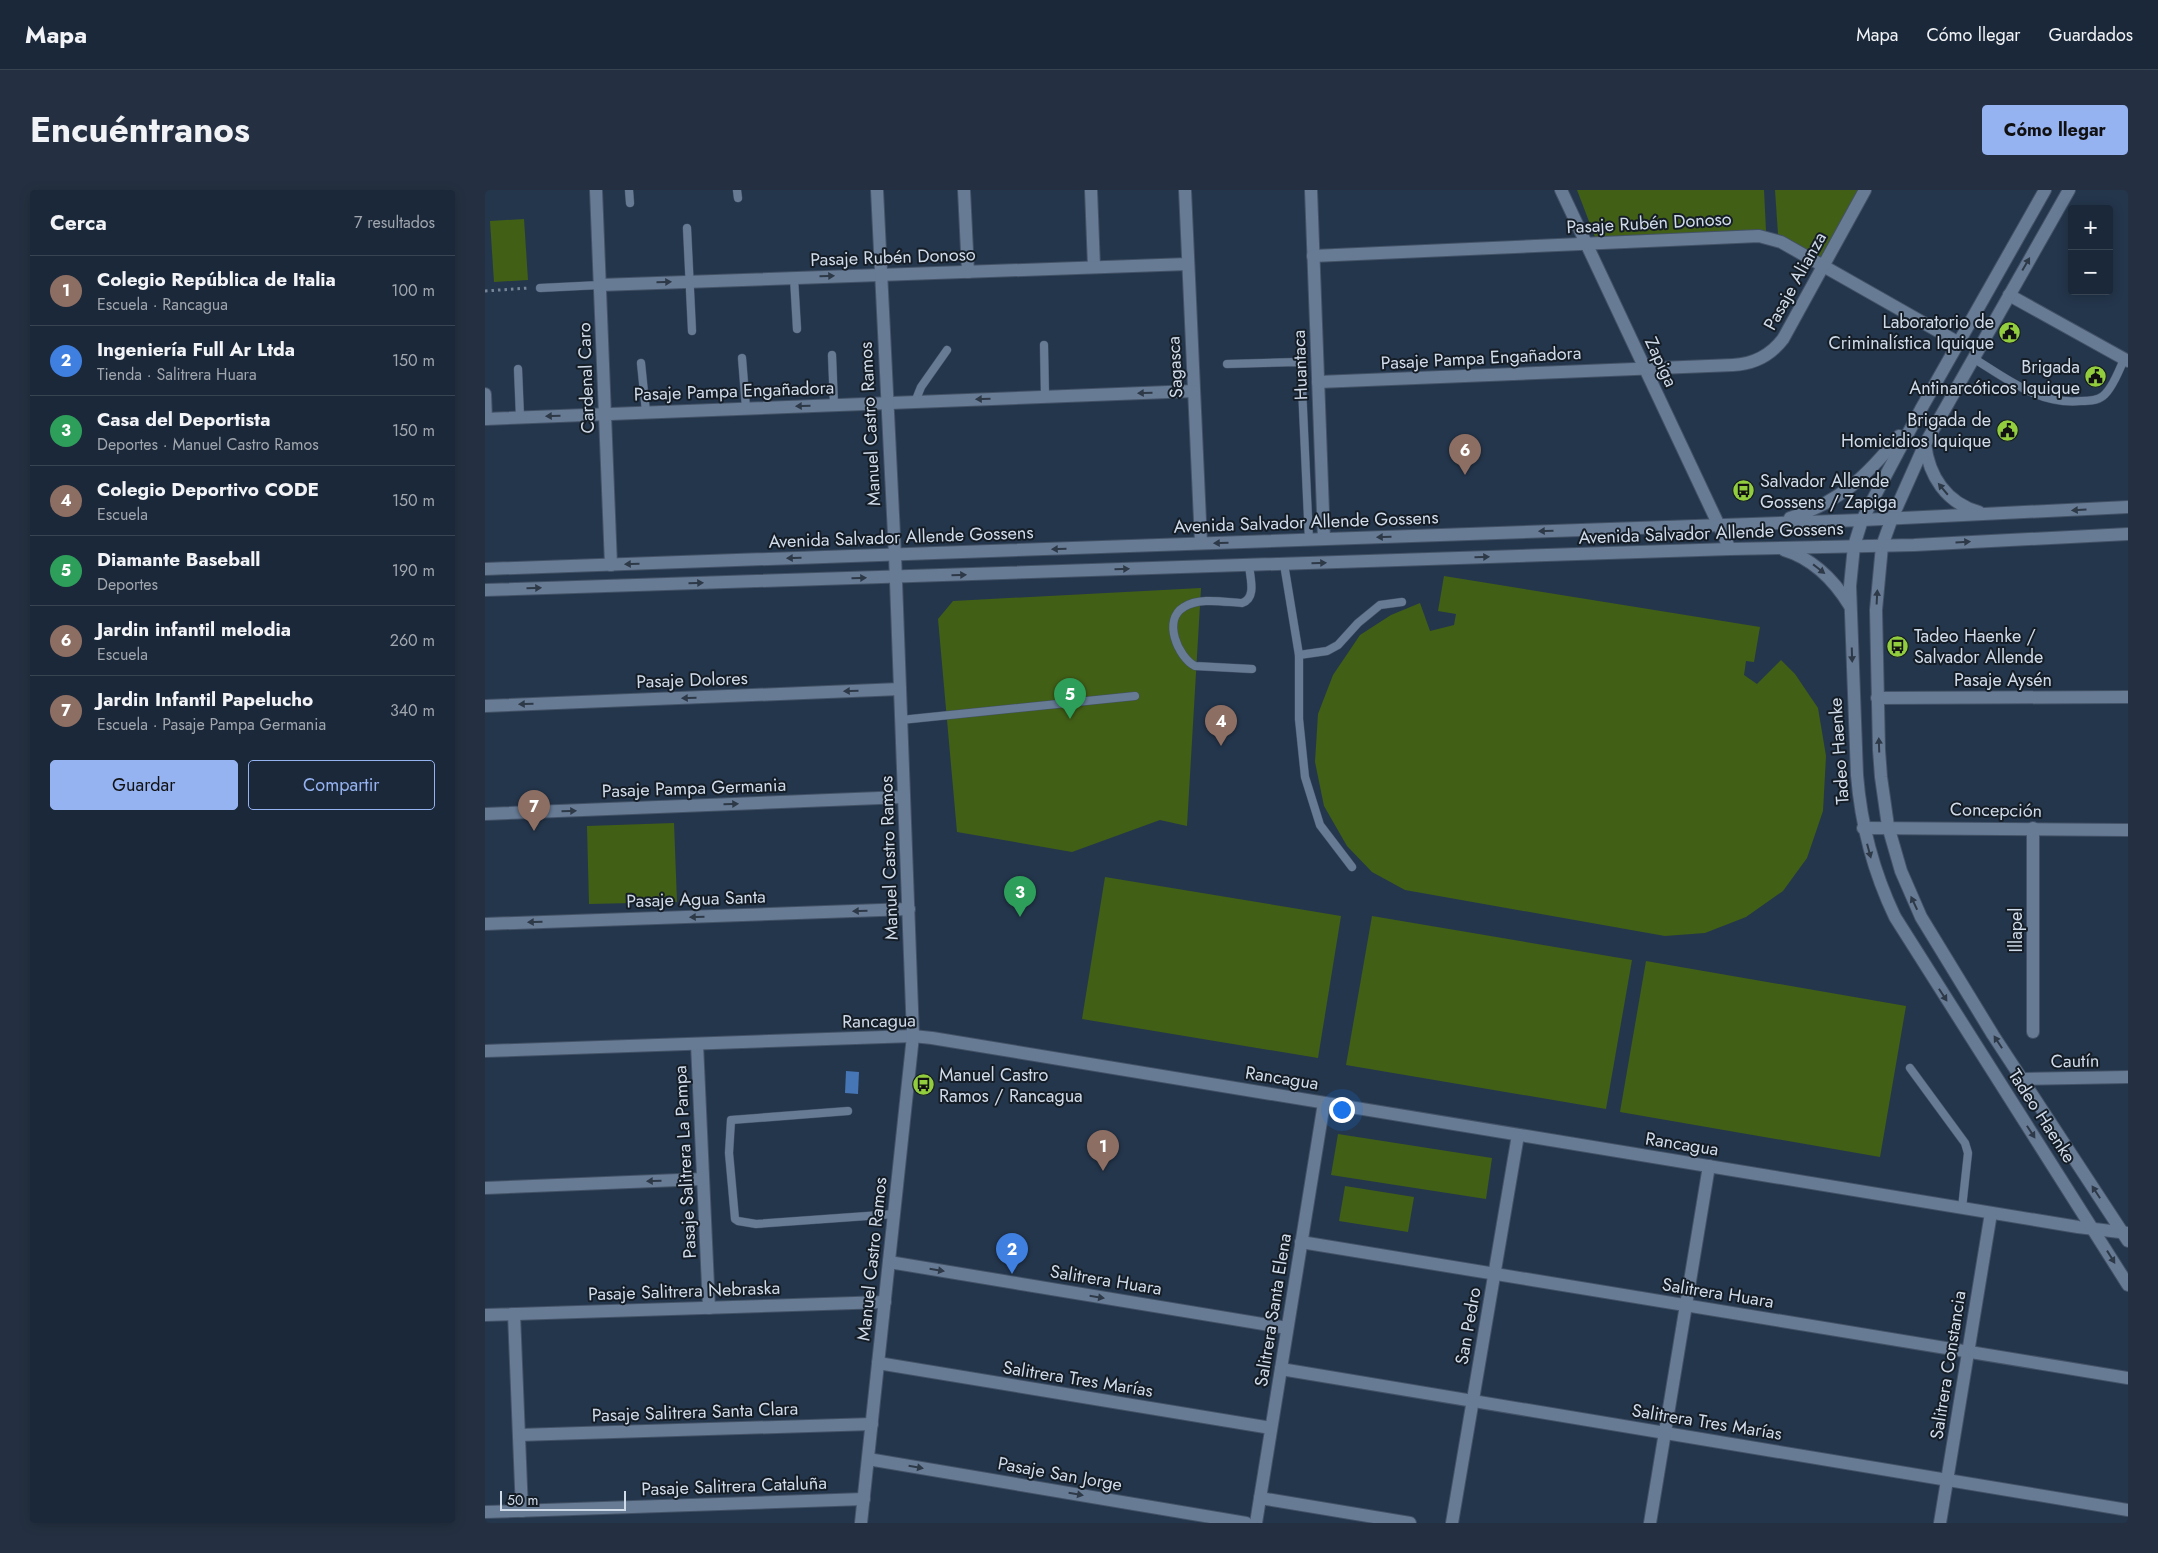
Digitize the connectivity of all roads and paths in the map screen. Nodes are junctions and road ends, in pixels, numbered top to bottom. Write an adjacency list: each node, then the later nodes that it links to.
1 (596, 190): 23 (street, Cardenal Caro)
2 (629, 190): 12 (lane)
3 (877, 190): 20 (street, Manuel Castro Ramos)
4 (964, 190): 19 (street)
5 (1091, 190): 18 (street)
6 (1185, 190): 16 (street, Sagasca)
7 (1311, 190): 15 (street, Huantaca)
8 (1561, 190): 14 (street, Zapiga)
9 (1865, 190): 17 (street, Pasaje Alianza)
10 (2045, 190): 29 (street, Tadeo Haenke)
11 (2069, 190): 26 (street, Tadeo Haenke, one-way to 11)
12 (630, 202)
13 (687, 228): 22 (lane)
14 (1586, 243): 15 (street, Pasaje Rubén Donoso); 17 (street, Pasaje Rubén Donoso); 38 (street, Zapiga)
15 (1313, 256): 40 (street, Huantaca)
16 (1188, 264): 18 (street, Pasaje Rubén Donoso); 41 (street, Sagasca)
17 (1824, 266): 29 (street, Pasaje Rubén Donoso); 38 (street, Pasaje Alianza)
18 (1094, 267): 19 (street, Pasaje Rubén Donoso)
19 (968, 272): 20 (street, Pasaje Rubén Donoso)
20 (880, 275): 21 (street, Pasaje Rubén Donoso, one-way to 20); 45 (street, Manuel Castro Ramos)
21 (794, 278): 22 (street, Pasaje Rubén Donoso); 27 (lane)
22 (691, 281): 23 (street, Pasaje Rubén Donoso, one-way to 22); 28 (lane)
23 (600, 284): 24 (lane); 50 (street, Cardenal Caro)
24 (540, 288): 25 (path)
25 (485, 291)
26 (2009, 295): 34 (street, Tadeo Haenke); 35 (street)
27 (797, 329)
28 (692, 331)
29 (1959, 343): 48 (street, Tadeo Haenke)
30 (1045, 345): 43 (lane)
31 (947, 350): 44 (lane)
32 (832, 355): 46 (lane)
33 (742, 358): 47 (lane)
34 (1973, 358): 35 (lane); 53 (street, Tadeo Haenke)
35 (2126, 360)
36 (641, 363): 49 (lane)
37 (1227, 364): 62 (lane)
38 (1645, 368): 40 (street, Pasaje Pampa Engañadora); 59 (street, Zapiga)
39 (518, 369): 51 (lane)
40 (1318, 382): 61 (street, Huantaca)
41 (1194, 391): 43 (street, Pasaje Pampa Engañadora, one-way to 43); 63 (street, Sagasca)
42 (485, 394): 52 (street)
43 (1045, 397): 44 (street, Pasaje Pampa Engañadora, one-way to 44)
44 (915, 402): 45 (street, Pasaje Pampa Engañadora)
45 (887, 403): 46 (street, Pasaje Pampa Engañadora); 68 (street, Manuel Castro Ramos)
46 (834, 405): 47 (street, Pasaje Pampa Engañadora, one-way to 47)
47 (746, 408): 49 (street, Pasaje Pampa Engañadora)
48 (1921, 408): 57 (street, Tadeo Haenke); 58 (street)
49 (646, 412): 50 (street, Pasaje Pampa Engañadora)
50 (605, 414): 51 (street, Pasaje Pampa Engañadora, one-way to 51); 70 (street, Cardenal Caro)
51 (520, 417): 52 (street, Pasaje Pampa Engañadora)
52 (485, 419)
53 (1925, 444): 55 (street, one-way to 53); 56 (street, Tadeo Haenke)
54 (2128, 507): 55 (street, Avenida Salvador Allende Gossens, one-way to 55)
55 (1984, 514): 56 (street, Avenida Salvador Allende Gossens)
56 (1891, 518): 57 (street, Avenida Salvador Allende Gossens); 65 (street, Tadeo Haenke)
57 (1862, 520): 58 (street, Avenida Salvador Allende Gossens); 64 (street, Tadeo Haenke)
58 (1770, 523): 59 (street, Avenida Salvador Allende Gossens)
59 (1719, 525): 61 (street, Avenida Salvador Allende Gossens, one-way to 61); 67 (street, Zapiga)
60 (2128, 534): 65 (street, Avenida Salvador Allende Gossens, one-way to 60)
61 (1324, 539): 62 (street, Avenida Salvador Allende Gossens)
62 (1309, 540): 63 (street, Avenida Salvador Allende Gossens, one-way to 63)
63 (1201, 543): 68 (street, Avenida Salvador Allende Gossens, one-way to 68)
64 (1854, 546): 65 (street, Avenida Salvador Allende Gossens); 66 (street, Avenida Salvador Allende Gossens); 76 (street, Tadeo Haenke)
65 (1882, 546): 82 (street, Tadeo Haenke, one-way to 65)
66 (1776, 548): 67 (street, Avenida Salvador Allende Gossens); 76 (street, one-way to 76)
67 (1730, 549): 69 (street, Avenida Salvador Allende Gossens, one-way to 67)
68 (895, 555): 70 (street, Avenida Salvador Allende Gossens, one-way to 70); 73 (street, Manuel Castro Ramos)
69 (1284, 564): 71 (street, Avenida Salvador Allende Gossens); 77 (lane)
70 (611, 565): 72 (street, Avenida Salvador Allende Gossens)
71 (1249, 565): 73 (street, Avenida Salvador Allende Gossens, one-way to 71); 78 (lane)
72 (485, 569)
73 (895, 577): 74 (street, Avenida Salvador Allende Gossens, one-way to 73); 79 (street, Manuel Castro Ramos)
74 (485, 590)
75 (1402, 602): 77 (lane)
76 (1850, 606): 88 (street, Tadeo Haenke, one-way to 88)
77 (1299, 655): 91 (lane)
78 (1252, 669)
79 (900, 689): 83 (street, Pasaje Dolores, one-way to 83); 84 (street, Manuel Castro Ramos)
80 (1135, 696): 84 (lane)
81 (2128, 697): 82 (street, Pasaje Aysén)
82 (1877, 698): 87 (street, Tadeo Haenke, one-way to 82)
83 (485, 706)
84 (901, 720): 85 (street, Manuel Castro Ramos)
85 (904, 797): 86 (street, Pasaje Pampa Germania, one-way to 85); 92 (street, Manuel Castro Ramos)
86 (485, 814)
87 (1888, 826): 88 (street, Concepción); 89 (street, Concepción); 100 (street, Tadeo Haenke, one-way to 87)
88 (1863, 828): 110 (street, Tadeo Haenke, one-way to 110)
89 (2033, 828): 90 (street, Concepción); 94 (street, Illapel)
90 (2128, 830)
91 (1352, 867)
92 (909, 909): 93 (street, Pasaje Agua Santa, one-way to 93); 95 (street, Manuel Castro Ramos)
93 (485, 924)
94 (2033, 1032)
95 (913, 1036): 96 (street, Rancagua); 101 (street, Rancagua); 109 (street, Manuel Castro Ramos)
96 (697, 1044): 97 (street, Rancagua); 105 (street, Pasaje Salitrera La Pampa)
97 (485, 1051)
98 (1910, 1068): 107 (lane)
99 (2128, 1078): 100 (street, Cautín)
100 (2022, 1079): 111 (street, Tadeo Haenke, one-way to 100)
101 (1324, 1103): 103 (street, Rancagua); 112 (street, Salitrera Santa Elena)
102 (848, 1111): 109 (lane)
103 (1517, 1135): 104 (street, Rancagua); 114 (street, San Pedro)
104 (1709, 1166): 107 (street, Rancagua); 117 (street)
105 (703, 1179): 106 (street, one-way to 106); 118 (street, Pasaje Salitrera La Pampa)
106 (485, 1188)
107 (1962, 1208): 108 (street, Rancagua)
108 (1991, 1213): 110 (street, Rancagua); 122 (street, Salitrera Constancia)
109 (895, 1214): 113 (street, Manuel Castro Ramos)
110 (2093, 1230): 111 (street, Rancagua); 115 (street, Tadeo Haenke, one-way to 115)
111 (2127, 1233)
112 (1301, 1242): 114 (street, Salitrera Huara); 121 (street, Salitrera Santa Elena)
113 (889, 1262): 116 (street, Manuel Castro Ramos); 121 (street, Salitrera Huara, one-way to 121)
114 (1494, 1274): 117 (street, Salitrera Huara); 126 (street, San Pedro)
115 (2128, 1285)
116 (885, 1302): 118 (street, Pasaje Salitrera Nebraska); 123 (street, Manuel Castro Ramos)
117 (1686, 1305): 122 (street, Salitrera Huara); 129 (street)
118 (709, 1308): 119 (street, Pasaje Salitrera Nebraska)
119 (514, 1314): 120 (street, Pasaje Salitrera Nebraska); 130 (street)
120 (485, 1315)
121 (1287, 1328): 124 (street, Salitrera Santa Elena)
122 (1968, 1351): 125 (street, Salitrera Huara); 132 (street, Salitrera Constancia)
123 (878, 1363): 127 (street, Manuel Castro Ramos); 128 (street, Salitrera Tres Marías)
124 (1281, 1369): 126 (street, Salitrera Tres Marías); 128 (street, Salitrera Santa Elena)
125 (2128, 1378)
126 (1473, 1401): 129 (street, Salitrera Tres Marías); 142 (street, San Pedro)
127 (871, 1424): 130 (street, Pasaje Salitrera Santa Clara); 131 (street, Manuel Castro Ramos)
128 (1271, 1428): 133 (street, Salitrera Santa Elena)
129 (1665, 1433): 132 (street, Salitrera Tres Marías); 143 (street)
130 (519, 1435): 136 (street)
131 (868, 1459): 134 (street, Manuel Castro Ramos); 139 (street, Pasaje San Jorge, one-way to 139)
132 (1947, 1480): 135 (street, Salitrera Tres Marías); 144 (street, Salitrera Constancia)
133 (1260, 1498): 140 (street, Salitrera Santa Elena); 141 (street)
134 (863, 1499): 136 (street, Pasaje Salitrera Cataluña); 138 (street, Manuel Castro Ramos)
135 (2128, 1510)
136 (522, 1511): 137 (street, Pasaje Salitrera Cataluña)
137 (485, 1512)
138 (861, 1523)
139 (1246, 1523)
140 (1256, 1523)
141 (1410, 1523)
142 (1452, 1523)
143 (1650, 1523)
144 (1940, 1523)

